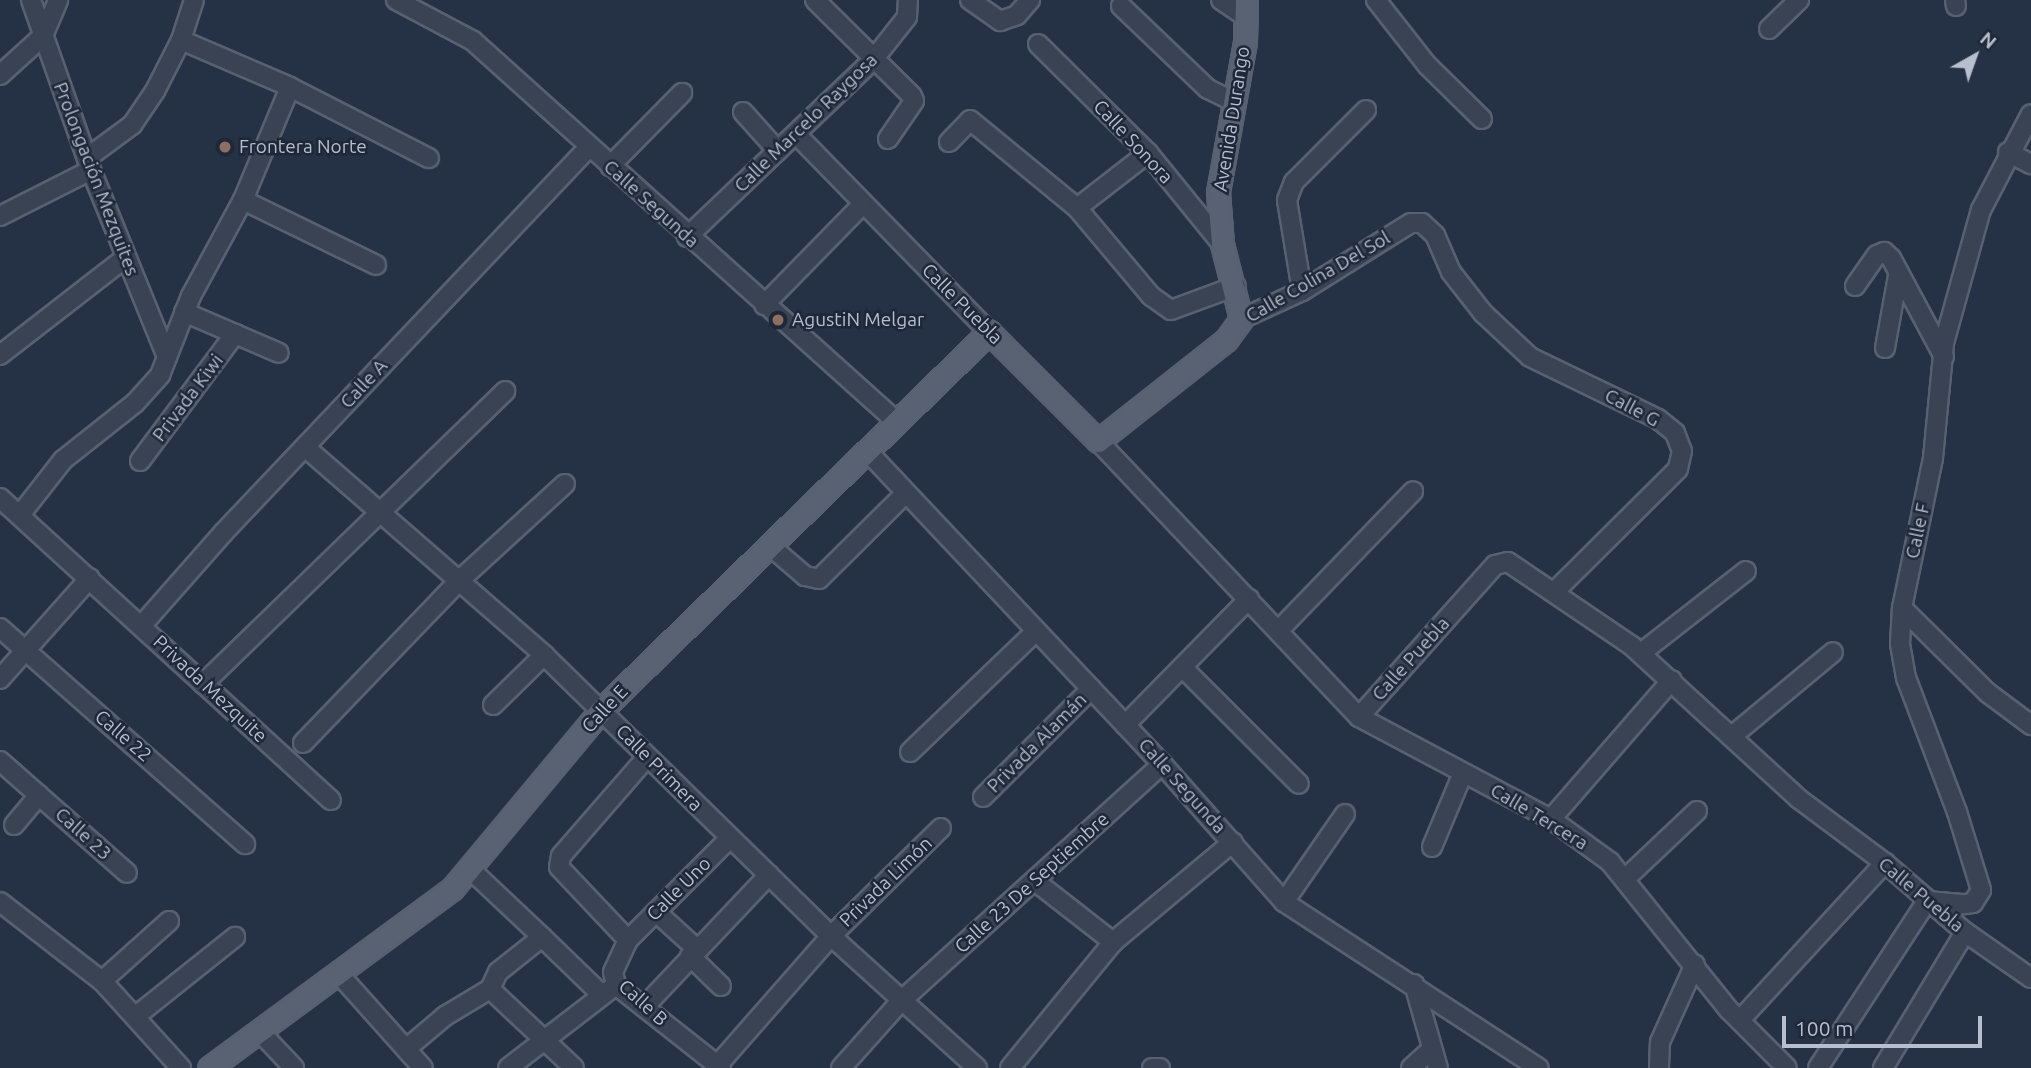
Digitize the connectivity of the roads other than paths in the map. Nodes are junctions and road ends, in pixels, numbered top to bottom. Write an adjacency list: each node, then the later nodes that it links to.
1 (32, 0): 15 (street, Prolongación Mezquites)
2 (58, 0): 15 (street)
3 (194, 0): 16 (street)
4 (396, 0): 30 (street, Calle Segunda)
5 (815, 0): 18 (street)
6 (908, 0): 18 (street, Calle Marcelo Raygosa)
7 (970, 0): 8 (street)
8 (1030, 0)
9 (1221, 0): 13 (street)
10 (1376, 0): 26 (street)
11 (1800, 0): 14 (street)
12 (1121, 6): 22 (street)
13 (1246, 8): 22 (main road, Avenida Durango)
14 (1769, 29)
15 (43, 36): 19 (street); 35 (street, Prolongación Mezquites)
16 (181, 40): 20 (street); 35 (street)
17 (1038, 44): 33 (street, Calle Sonora)
18 (873, 60): 27 (street, Calle Marcelo Raygosa); 28 (street)
19 (0, 75)
20 (289, 87): 34 (street); 38 (street)
21 (682, 93): 37 (street)
22 (1235, 102): 44 (main road, Avenida Durango)
23 (1366, 110): 50 (street)
24 (743, 112): 31 (street)
25 (2031, 114): 32 (street, Calle F)
26 (1482, 119)
27 (796, 134): 31 (street, Calle Marcelo Raygosa); 39 (street, Calle Puebla)
28 (888, 139)
29 (949, 142): 40 (street)
30 (589, 147): 37 (street, Calle Segunda); 64 (street, Calle A)
31 (778, 151): 43 (street, Calle Marcelo Raygosa)
32 (2008, 152): 36 (street); 60 (street, Calle F)
33 (1148, 153): 40 (street); 44 (street, Calle Sonora)
34 (429, 158)
35 (89, 164): 41 (street); 45 (street, Prolongación Mezquites)
36 (2031, 164)
37 (610, 166): 43 (street, Calle Segunda)
38 (243, 200): 46 (street); 52 (street)
39 (863, 204): 51 (street); 54 (street, Calle Puebla)
40 (1077, 208): 48 (street)
41 (0, 216)
42 (1410, 223): 50 (street, Calle Colina Del Sol); 77 (street, Calle G)
43 (687, 237): 51 (street, Calle Segunda)
44 (1222, 244): 48 (main road, Avenida Durango)
45 (125, 258): 58 (street); 59 (street, Prolongación Mezquites)
46 (376, 265)
47 (1898, 276): 49 (street); 56 (street); 60 (street)
48 (1236, 286): 53 (main road, Avenida Durango)
49 (1855, 286)
50 (1301, 291): 53 (street, Calle Colina Del Sol)
51 (764, 305): 62 (street, Calle Segunda)
52 (184, 312): 55 (street); 59 (street)
53 (1241, 319): 63 (main road, Calle Colina Del Sol)
54 (989, 332): 62 (main road, Calle E); 63 (main road, Calle Puebla)
55 (235, 334): 57 (street); 66 (street, Privada Kiwi)
56 (1885, 348)
57 (279, 353)
58 (0, 355)
59 (167, 357): 72 (street)
60 (1944, 357): 79 (street, Calle F)
61 (505, 391): 71 (street)
62 (897, 422): 65 (main road, Calle E)
63 (1098, 441): 78 (street, Calle Puebla)
64 (305, 447): 71 (street, Calle Primera); 80 (street, Calle A)
65 (868, 452): 69 (street, Calle Segunda); 73 (main road, Calle E)
66 (140, 461)
67 (565, 484): 76 (street)
68 (1413, 491): 82 (street)
69 (905, 494): 73 (street); 83 (street, Calle Segunda)
70 (0, 498): 72 (street, Privada Mezquite)
71 (380, 512): 76 (street, Calle Primera); 91 (street)
72 (20, 515): 75 (street, Privada Mezquite)
73 (770, 546): 94 (main road, Calle E)
74 (1746, 571): 86 (street)
75 (90, 578): 80 (street, Privada Mezquite); 84 (street)
76 (460, 581): 87 (street, Calle Primera); 99 (street)
77 (1555, 591): 86 (street, Calle Puebla); 95 (street, Calle Puebla)
78 (1249, 599): 82 (street, Calle Puebla); 88 (street)
79 (1902, 608): 96 (street); 124 (street, Calle F)
80 (142, 625): 91 (street, Privada Mezquite)
81 (0, 628): 84 (street, Calle 22)
82 (1279, 630): 95 (street, Calle Puebla)
83 (1035, 632): 92 (street, Calle Segunda); 100 (street)
84 (26, 651): 89 (street); 116 (street, Calle 22)
85 (1833, 652): 98 (street)
86 (1641, 653): 90 (street, Calle Puebla)
87 (544, 655): 93 (street); 94 (street, Calle Primera)
88 (1182, 667): 97 (street); 105 (street)
89 (0, 679)
90 (1672, 680): 98 (street, Calle Puebla); 111 (street)
91 (203, 684): 108 (street, Privada Mezquite)
92 (1091, 689): 97 (street, Calle Segunda); 107 (street, Privada Alamán)
93 (493, 705)
94 (601, 710): 101 (street, Calle Primera); 119 (main road, Calle E)
95 (1359, 717): 104 (street, Calle Tercera)
96 (2031, 724)
97 (1125, 725): 103 (street, Calle Segunda)
98 (1732, 736): 118 (street, Calle Puebla)
99 (303, 743)
100 (910, 752)
101 (647, 757): 114 (street, Calle Primera); 133 (street)
102 (0, 761): 106 (street, Calle 23)
103 (1162, 764): 115 (street, Calle Segunda); 123 (street, Calle 23 De Septiembre)
104 (1463, 773): 111 (street, Calle Tercera); 117 (street)
105 (1299, 784)
106 (39, 795): 112 (street, Calle 23); 120 (street, Calle 23)
107 (983, 797)
108 (331, 800)
109 (1697, 811): 122 (street)
110 (1345, 814): 126 (street)
111 (1551, 819): 122 (street, Calle Tercera)
112 (13, 825)
113 (941, 828): 130 (street, Privada Limón)
114 (730, 838): 121 (street, Calle Primera); 127 (street, Calle Uno)
115 (1233, 842): 126 (street, Calle Segunda); 134 (street)
116 (245, 844)
117 (1432, 847)
118 (1885, 863): 124 (street, Calle Puebla); 147 (street)
119 (471, 870): 132 (street); 137 (main road, Calle E)
120 (127, 873)
121 (769, 875): 130 (street, Calle Primera); 135 (street)
122 (1625, 879): 136 (street, Calle Tercera)
123 (1037, 882): 134 (street); 144 (street, Calle 23 De Septiembre)
124 (1927, 901): 129 (street, Calle Puebla); 169 (street)
125 (0, 902): 139 (street)
126 (1284, 902): 140 (street, Calle Segunda)
127 (656, 912): 133 (street, Calle Uno); 135 (street)
128 (169, 921): 139 (street)
129 (1965, 932): 138 (street, Calle Puebla); 170 (street)
130 (831, 936): 144 (street, Calle Primera); 153 (street, Privada Limón)
131 (235, 937): 146 (street)
132 (542, 937): 142 (street); 143 (street)
133 (628, 940): 143 (street, Calle B)
134 (1113, 942): 161 (street)
135 (694, 952): 141 (street); 145 (street)
136 (1695, 964): 147 (street, Calle Tercera); 167 (street)
137 (338, 973): 148 (main road, Calle E); 150 (street)
138 (2028, 978)
139 (102, 981): 146 (street)
140 (1414, 984): 151 (street); 166 (street, Calle Segunda)
141 (721, 986)
142 (490, 989): 149 (street); 150 (street)
143 (609, 990): 145 (street, Calle B); 149 (street)
144 (901, 1001): 152 (street, Calle Primera); 160 (street, Calle 23 De Septiembre)
145 (644, 1007): 153 (street, Calle B)
146 (136, 1016): 154 (street)
147 (1740, 1020): 168 (street, Calle Tercera)
148 (259, 1031): 155 (main road, Calle E); 156 (street)
149 (544, 1040): 158 (street); 159 (street)
150 (406, 1049): 157 (street)
151 (1432, 1049): 164 (street); 165 (street)
152 (969, 1065)
153 (718, 1067)
154 (181, 1068)
155 (209, 1068)
156 (295, 1068)
157 (423, 1068)
158 (508, 1068)
159 (574, 1068)
160 (841, 1068)
161 (1010, 1068)
162 (1152, 1068): 163 (street)
163 (1160, 1068)
164 (1411, 1068)
165 (1438, 1068)
166 (1539, 1068)
167 (1659, 1068)
168 (1787, 1068)
169 (1818, 1068)
170 (1883, 1068)

